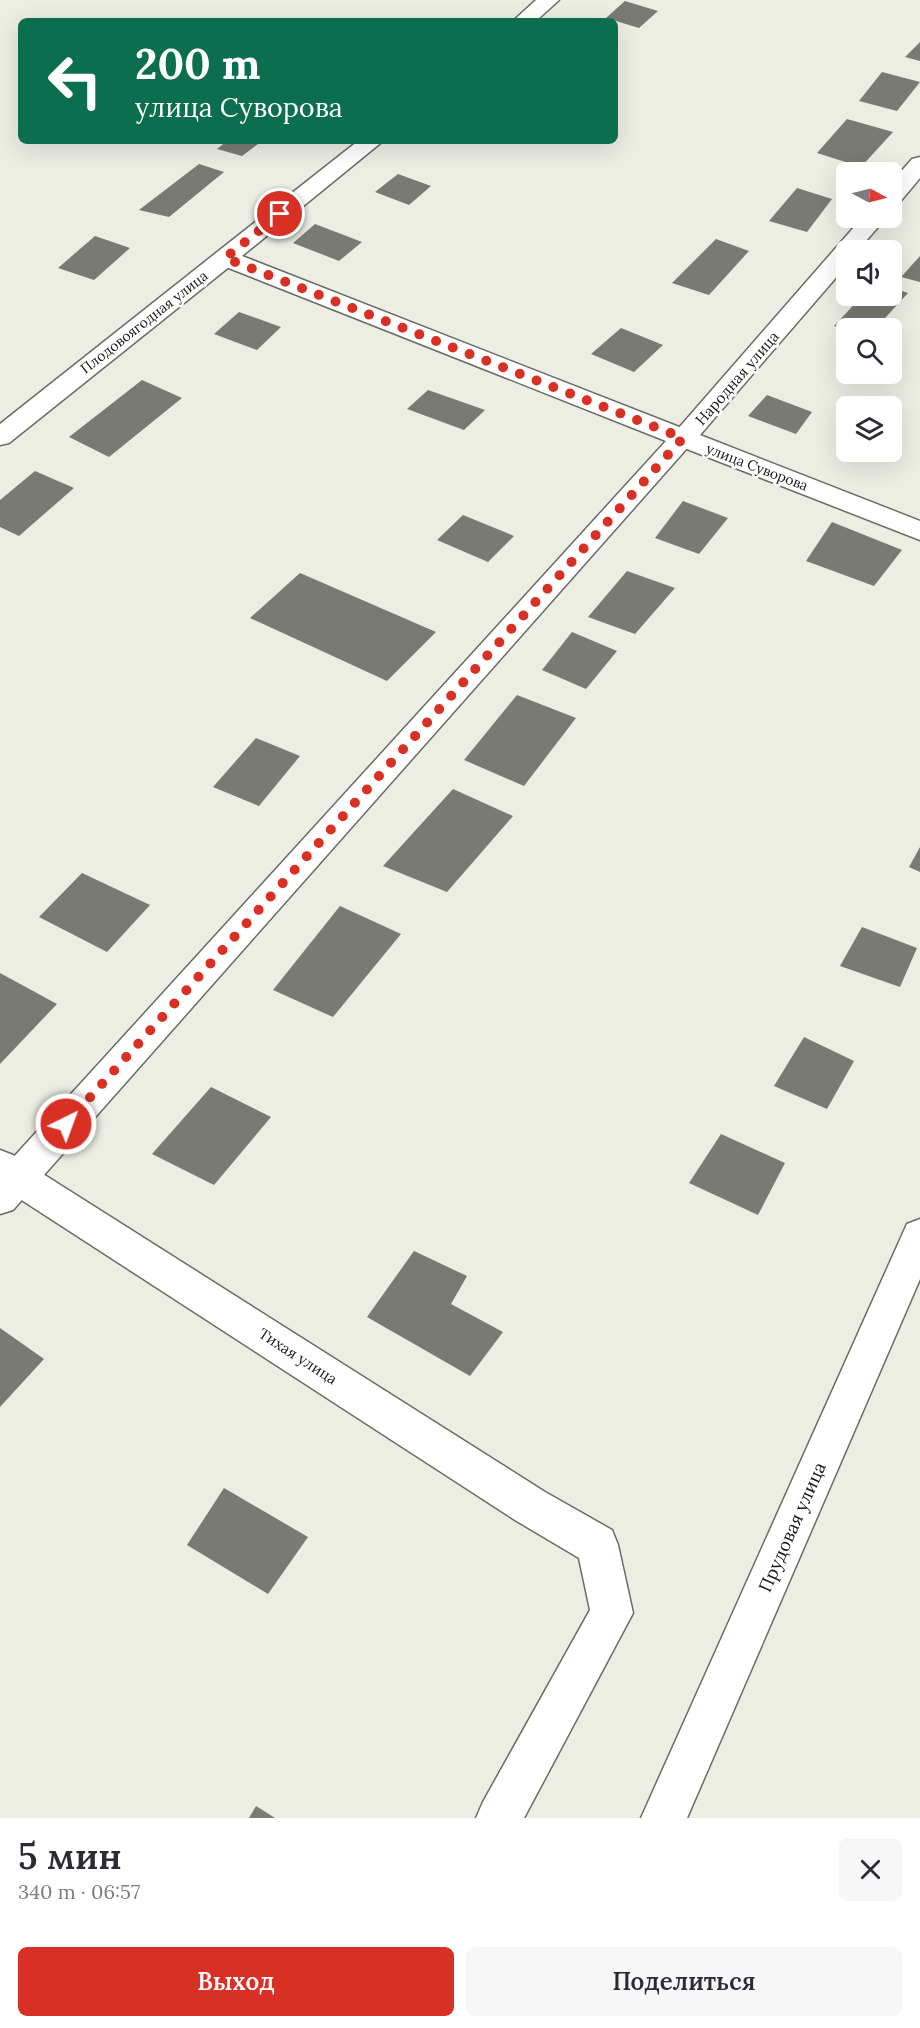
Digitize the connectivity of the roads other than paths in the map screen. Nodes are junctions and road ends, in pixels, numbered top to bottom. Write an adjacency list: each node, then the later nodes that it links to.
1 (549, 0): 2 (street)
2 (527, 18)
3 (368, 144): 8 (street, Плодовоягодная улица)
4 (920, 164): 5 (street)
5 (902, 185)
6 (866, 228): 7 (street, Народная улица)
7 (855, 240)
8 (225, 258): 10 (street, Плодовоягодная улица); 11 (street, улица Суворова)
9 (836, 262): 11 (street, Народная улица)
10 (0, 436)
11 (683, 438): 12 (street, улица Суворова); 13 (street, Народная улица)
12 (920, 531)
13 (6, 1180): 15 (street, Тихая улица)
14 (920, 1236): 16 (street, Прудовая улица)
15 (499, 1818)
16 (664, 1818)

